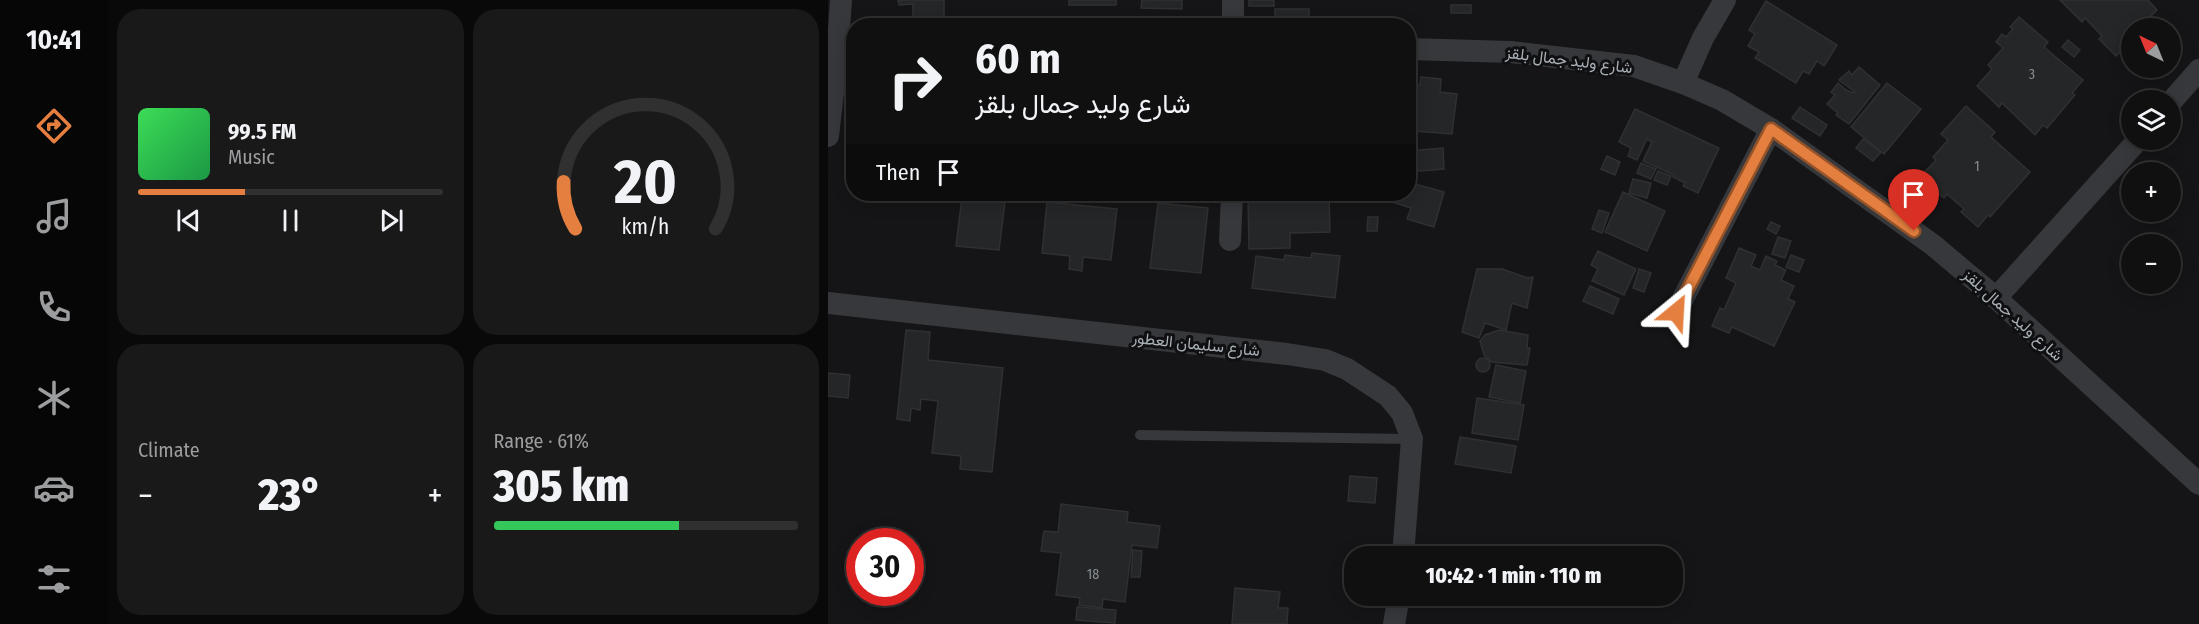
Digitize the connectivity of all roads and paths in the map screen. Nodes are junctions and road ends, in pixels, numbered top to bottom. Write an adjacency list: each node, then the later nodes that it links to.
1 (841, 0): 6 (street)
2 (1233, 0): 4 (street)
3 (1725, 0): 8 (street)
4 (1233, 18)
5 (1416, 49): 8 (street, شارع وليد جمال بلقز)
6 (845, 58): 11 (street)
7 (2199, 70): 9 (street)
8 (1683, 83): 10 (street, شارع وليد جمال بلقز)
9 (2181, 90)
10 (1771, 129): 15 (street, شارع وليد جمال بلقز); 17 (street)
11 (828, 136)
12 (2129, 150): 15 (street)
13 (1232, 201): 14 (street)
14 (1230, 240)
15 (1996, 298): 20 (street, شارع وليد جمال بلقز)
16 (828, 303): 19 (street, شارع سليمان العطور)
17 (1676, 312)
18 (1140, 435): 19 (lane)
19 (1412, 438): 21 (street, شارع سليمان العطور)
20 (2199, 484)
21 (1403, 546)
22 (1397, 606): 23 (street)
23 (1394, 624)

